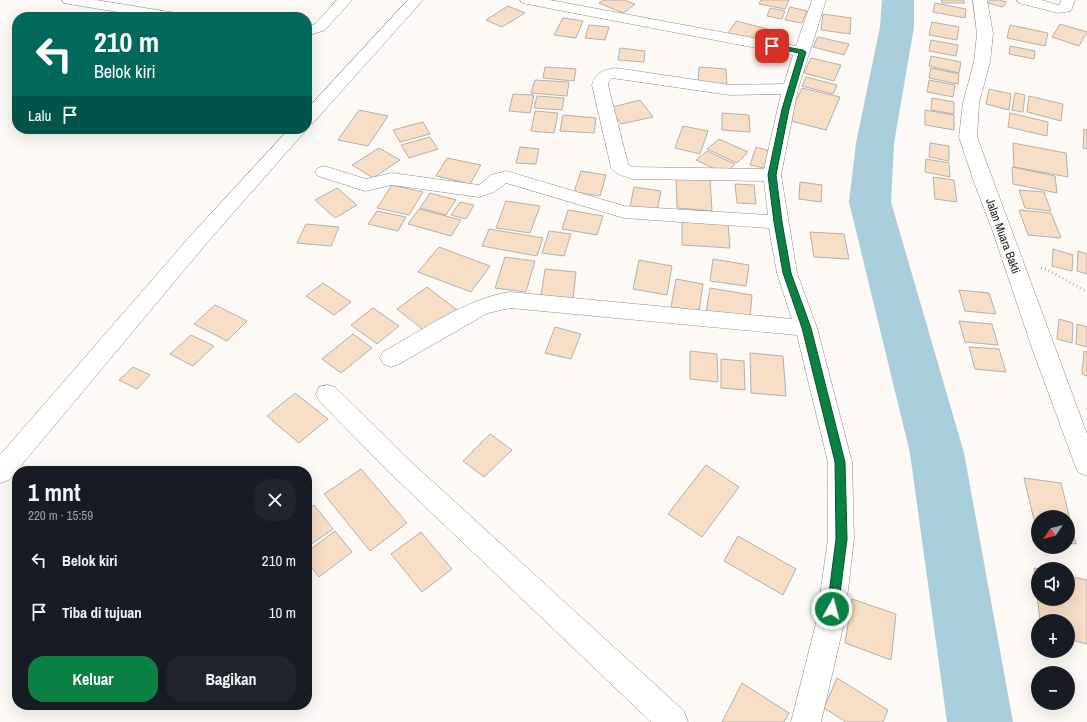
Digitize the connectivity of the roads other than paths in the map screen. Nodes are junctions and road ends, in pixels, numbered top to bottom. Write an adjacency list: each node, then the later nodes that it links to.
1 (69, 0): 9 (street)
2 (345, 0): 10 (street)
3 (416, 0): 13 (street)
4 (527, 0): 11 (street)
5 (818, 0): 11 (street)
6 (980, 0): 21 (street, Jalan Muara Bakti)
7 (1024, 0): 8 (street)
8 (1068, 0)
9 (145, 12)
10 (312, 30)
11 (803, 52): 12 (street)
12 (790, 89): 16 (street); 16 (street)
13 (312, 114)
14 (294, 134): 22 (street)
15 (324, 172): 17 (street)
16 (772, 175): 17 (street)
17 (778, 222): 18 (street)
18 (806, 328): 19 (street); 24 (street)
19 (391, 358)
20 (327, 394): 23 (street)
21 (1087, 464)
22 (0, 472)
23 (672, 722)
24 (806, 722)

